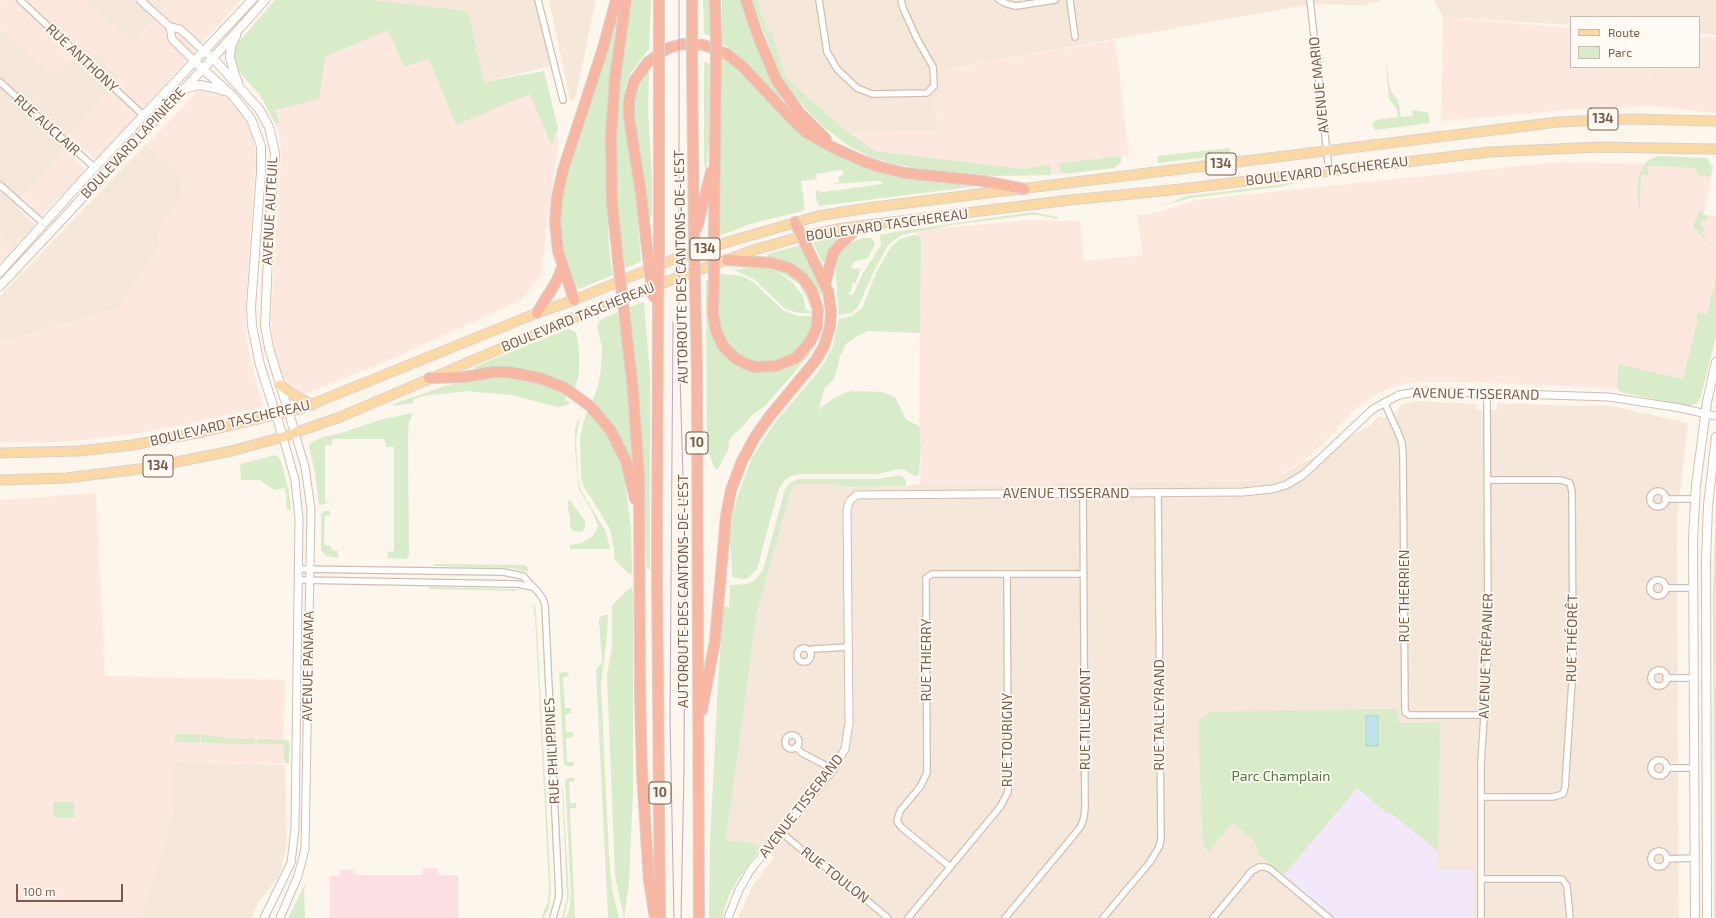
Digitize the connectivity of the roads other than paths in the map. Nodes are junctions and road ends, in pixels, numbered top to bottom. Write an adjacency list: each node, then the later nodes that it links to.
1 (20, 0): 30 (street, RUE ANTHONY)
2 (140, 0): 18 (street, AVENUE AUTEUIL)
3 (265, 0): 19 (main road, BOULEVARD LAPINIÈRE)
4 (538, 0): 29 (street)
5 (616, 0): 46 (highway)
6 (626, 0): 74 (highway, bridge)
7 (659, 0): 51 (highway, AUTOROUTE DES CANTONS-DE-L'EST / 10, bridge)
8 (692, 0): 44 (highway, AUTOROUTE DES CANTONS-DE-L'EST / 10, bridge)
9 (715, 0): 32 (highway, bridge)
10 (746, 0): 35 (highway)
11 (819, 0): 12 (street)
12 (901, 0)
13 (999, 0): 14 (street)
14 (1055, 0)
15 (1070, 0): 20 (street)
16 (1310, 0): 34 (street, AVENUE MARIO)
17 (248, 1): 21 (main road, BOULEVARD LAPINIÈRE)
18 (170, 27): 21 (street, AVENUE AUTEUIL); 23 (street, AVENUE AUTEUIL)
19 (240, 27): 22 (main road, BOULEVARD LAPINIÈRE); 27 (main road)
20 (1076, 37)
21 (204, 51): 22 (main road, AVENUE AUTEUIL); 23 (main road, BOULEVARD LAPINIÈRE)
22 (213, 58): 24 (main road, BOULEVARD LAPINIÈRE); 27 (main road, AVENUE AUTEUIL)
23 (194, 61): 24 (main road, AVENUE AUTEUIL); 30 (main road, BOULEVARD LAPINIÈRE)
24 (202, 69): 26 (main road, BOULEVARD LAPINIÈRE); 28 (main road, AVENUE AUTEUIL)
25 (0, 82): 36 (street, RUE AUCLAIR)
26 (183, 89): 28 (main road); 49 (main road, BOULEVARD LAPINIÈRE)
27 (246, 94): 56 (main road, AVENUE AUTEUIL)
28 (233, 96): 62 (main road, AVENUE AUTEUIL)
29 (563, 100)
30 (143, 115): 36 (main road, BOULEVARD LAPINIÈRE)
31 (1716, 121): 34 (main road, BOULEVARD TASCHEREAU / 134)
32 (715, 144): 44 (highway); 45 (highway, bridge)
33 (1716, 150): 37 (main road, BOULEVARD TASCHEREAU / 134)
34 (1327, 151): 37 (street, AVENUE MARIO); 39 (main road, BOULEVARD TASCHEREAU / 134)
35 (847, 154): 39 (highway); 51 (highway, bridge)
36 (95, 168): 41 (main road, BOULEVARD LAPINIÈRE)
37 (1329, 171): 42 (main road, BOULEVARD TASCHEREAU / 134)
38 (0, 185): 41 (street)
39 (1024, 189): 40 (main road, BOULEVARD TASCHEREAU / 134)
40 (795, 222): 43 (highway); 50 (main road, BOULEVARD TASCHEREAU / 134)
41 (44, 224): 47 (main road, BOULEVARD LAPINIÈRE)
42 (858, 227): 43 (main road, BOULEVARD TASCHEREAU / 134); 48 (highway)
43 (803, 236): 45 (main road, BOULEVARD TASCHEREAU / 134); 48 (highway)
44 (694, 240): 89 (highway, AUTOROUTE DES CANTONS-DE-L'EST / 10, bridge)
45 (727, 260): 53 (main road, BOULEVARD TASCHEREAU / 134)
46 (562, 268): 50 (highway); 52 (highway)
47 (0, 272)
48 (825, 284): 89 (highway)
49 (0, 286)
50 (574, 300): 52 (main road, BOULEVARD TASCHEREAU / 134); 53 (main road)
51 (656, 300): 105 (highway, AUTOROUTE DES CANTONS-DE-L'EST / 10)
52 (537, 313): 59 (main road, BOULEVARD TASCHEREAU / 134)
53 (579, 316): 55 (main road, BOULEVARD TASCHEREAU / 134)
54 (1716, 362): 61 (main road)
55 (429, 378): 64 (main road, BOULEVARD TASCHEREAU / 134); 74 (highway)
56 (280, 385): 59 (main road); 60 (main road, AVENUE AUTEUIL)
57 (1487, 393): 58 (street, AVENUE TISSERAND); 61 (street, AVENUE TISSERAND); 69 (street, AVENUE TRÉPANIER)
58 (1384, 402): 70 (street, AVENUE TISSERAND); 88 (street, RUE THERRIEN)
59 (313, 405): 60 (main road, BOULEVARD TASCHEREAU / 134)
60 (288, 412): 62 (main road, BOULEVARD TASCHEREAU / 134); 64 (main road, AVENUE PANAMA)
61 (1706, 413): 63 (street, AVENUE TISSERAND); 73 (main road)
62 (276, 415): 65 (main road, AVENUE PANAMA); 67 (main road, BOULEVARD TASCHEREAU / 134)
63 (1716, 416)
64 (295, 433): 65 (main road, BOULEVARD TASCHEREAU / 134); 76 (street, AVENUE PANAMA)
65 (283, 437): 68 (main road, BOULEVARD TASCHEREAU / 134); 75 (street, AVENUE PANAMA)
66 (1716, 437): 116 (main road)
67 (0, 453)
68 (0, 480)
69 (1488, 480): 88 (street, AVENUE TRÉPANIER); 94 (street, RUE THÉORÊT)
70 (1158, 492): 71 (street, AVENUE TISSERAND); 111 (street, RUE TALLEYRAND)
71 (1083, 493): 78 (street, RUE TILLEMONT); 84 (street, AVENUE TISSERAND)
72 (1666, 499): 73 (street)
73 (1695, 499): 83 (main road)
74 (640, 542): 104 (highway)
75 (299, 569): 76 (street, RUE PHILIPPINES); 79 (street, AVENUE PANAMA)
76 (309, 569): 80 (street, AVENUE PANAMA); 81 (street, RUE PHILIPPINES)
77 (1006, 574): 78 (street, RUE THIERRY); 98 (street, RUE TOURIGNY); 98 (street, RUE THIERRY)
78 (1084, 574): 110 (street, RUE TILLEMONT)
79 (299, 580): 80 (street); 101 (street, AVENUE PANAMA)
80 (309, 580): 81 (street); 102 (street, AVENUE PANAMA)
81 (533, 587): 103 (street, RUE PHILIPPINES)
82 (1666, 588): 83 (street)
83 (1693, 588): 87 (main road)
84 (848, 648): 85 (street); 93 (street, AVENUE TISSERAND)
85 (809, 650)
86 (1666, 678): 87 (street)
87 (1693, 678): 92 (main road)
88 (1485, 715): 94 (street, AVENUE TRÉPANIER)
89 (697, 735): 106 (highway, AUTOROUTE DES CANTONS-DE-L'EST / 10)
90 (796, 747): 93 (street)
91 (1667, 768): 92 (street)
92 (1694, 768): 97 (main road)
93 (832, 771): 95 (street, AVENUE TISSERAND)
94 (1481, 797): 99 (street, AVENUE TRÉPANIER)
95 (781, 832): 107 (street, AVENUE TISSERAND); 108 (street, RUE TOULON)
96 (1667, 858): 97 (street)
97 (1694, 858): 115 (main road)
98 (950, 867): 109 (street, RUE TOURIGNY)
99 (1481, 879): 113 (street, AVENUE TRÉPANIER); 114 (street)
100 (1325, 917): 112 (street)
101 (264, 918)
102 (280, 918)
103 (553, 918)
104 (654, 918)
105 (660, 918)
106 (699, 918)
107 (728, 918)
108 (888, 918)
109 (908, 918)
110 (1005, 918)
111 (1103, 918)
112 (1213, 918)
113 (1481, 918)
114 (1570, 918)
115 (1694, 918)
116 (1707, 918)

